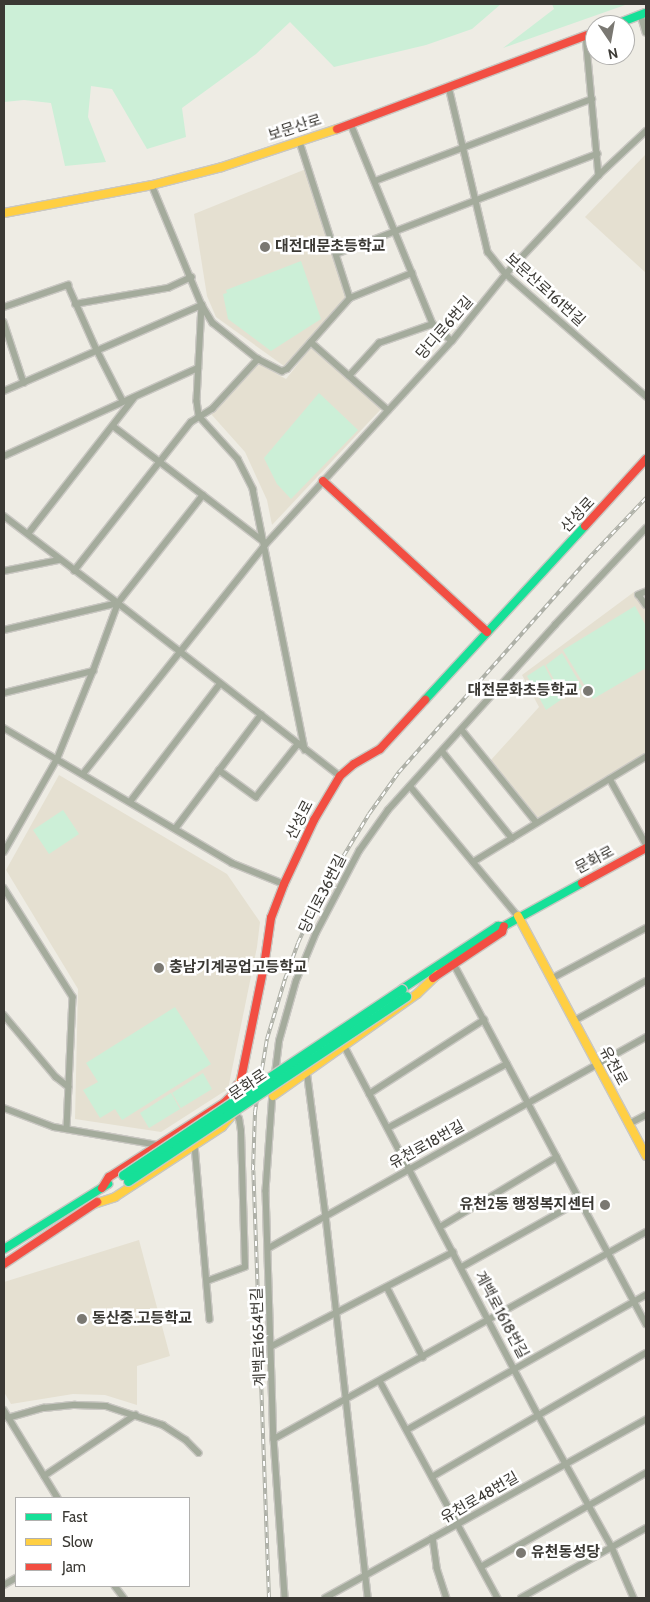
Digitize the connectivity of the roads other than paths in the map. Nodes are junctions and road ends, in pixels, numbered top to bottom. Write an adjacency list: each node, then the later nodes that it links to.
1 (644, 14): 2 (street)
2 (646, 32)
3 (585, 36): 5 (main road, 보문산로)
4 (589, 65): 6 (street)
5 (449, 87): 7 (main road, 보문산로); 10 (street, 보문산로161번길)
6 (592, 99): 10 (street); 11 (street)
7 (351, 124): 9 (main road, 보문산로); 13 (street)
8 (646, 131): 12 (street, 당디로6번길)
9 (300, 142): 14 (main road, 보문산로); 18 (street)
10 (463, 148): 13 (street); 15 (street, 보문산로161번길)
11 (597, 154): 12 (street); 15 (street)
12 (599, 175): 20 (street, 당디로6번길)
13 (374, 181): 17 (street)
14 (152, 185): 16 (main road, 보문산로); 21 (street)
15 (476, 201): 17 (street); 20 (street, 보문산로161번길)
16 (4, 213)
17 (395, 232): 18 (street); 19 (street)
18 (336, 254): 22 (street)
19 (412, 273): 22 (street); 27 (street)
20 (506, 274): 28 (street, 당디로6번길); 37 (street, 보문산로161번길)
21 (192, 277): 23 (street); 24 (street)
22 (350, 298): 29 (street)
23 (75, 304): 25 (street); 30 (street)
24 (202, 305): 30 (street); 31 (street); 32 (street)
25 (4, 307)
26 (4, 322): 34 (street)
27 (433, 324): 28 (street); 33 (street)
28 (452, 340): 39 (street, 당디로6번길)
29 (311, 342): 31 (street); 33 (street)
30 (97, 350): 34 (street); 38 (street)
31 (258, 359): 40 (street)
32 (198, 368): 36 (street); 40 (street)
33 (349, 376): 39 (street)
34 (24, 383): 35 (street)
35 (4, 391)
36 (135, 396): 38 (street); 41 (street)
37 (646, 396)
38 (124, 402): 42 (street)
39 (388, 410): 45 (street, 당디로6번길)
40 (199, 416): 44 (street); 50 (street)
41 (113, 426): 44 (street); 49 (street)
42 (4, 456)
43 (646, 459): 58 (main road, 산성로)
44 (159, 461): 46 (street); 53 (street)
45 (323, 481): 50 (street, 당디로6번길); 58 (main road)
46 (203, 494): 50 (street); 55 (street)
47 (4, 516): 49 (street)
48 (646, 528): 65 (street, 당디로36번길)
49 (28, 534): 51 (street)
50 (264, 543): 59 (street, 당디로6번길); 67 (street)
51 (58, 560): 52 (street); 53 (street)
52 (4, 571)
53 (74, 571): 55 (street)
54 (646, 592): 56 (street)
55 (118, 603): 57 (street); 59 (street); 60 (street)
56 (646, 605)
57 (4, 630)
58 (487, 632): 73 (main road, 산성로)
59 (179, 652): 61 (street); 72 (street, 당디로6번길)
60 (93, 671): 62 (street); 70 (street)
61 (220, 684): 63 (street); 76 (street)
62 (4, 692)
63 (260, 715): 66 (street); 71 (street)
64 (4, 728): 70 (street)
65 (462, 730): 68 (street, 당디로36번길); 77 (street)
66 (298, 744): 67 (street); 71 (street)
67 (306, 750): 73 (street)
68 (442, 751): 75 (street, 당디로36번길); 79 (street)
69 (646, 757): 74 (street)
70 (57, 759): 72 (street); 81 (street)
71 (219, 770): 78 (street)
72 (83, 774): 76 (street)
73 (340, 776): 83 (main road, 산성로)
74 (610, 779): 77 (street); 80 (street)
75 (410, 786): 82 (street); 102 (street, 당디로36번길)
76 (130, 802): 78 (street)
77 (537, 823): 79 (street)
78 (175, 829): 83 (street)
79 (512, 838): 82 (street)
80 (646, 846): 85 (main road, 문화로)
81 (4, 852)
82 (472, 862): 85 (street)
83 (284, 884): 103 (main road, 산성로)
84 (4, 888): 104 (street)
85 (518, 916): 86 (main road, 문화로); 91 (main road, 유천로)
86 (504, 926): 88 (main road, 문화로); 89 (main road, 문화로)
87 (646, 928): 91 (street)
88 (454, 964): 90 (main road, 문화로); 95 (street)
89 (427, 972): 93 (main road, 문화로); 102 (main road)
90 (437, 975): 93 (main road, 문화로); 98 (main road)
91 (552, 979): 96 (main road, 유천로)
92 (646, 980): 96 (street)
93 (404, 992): 120 (main road, 문화로, bridge)
94 (4, 1015): 104 (street)
95 (484, 1020): 99 (street); 105 (street)
96 (574, 1021): 100 (main road, 유천로)
97 (646, 1037): 100 (street, 유천로18번길)
98 (344, 1045): 101 (main road); 105 (street, 계백로1618번길)
99 (507, 1064): 107 (street); 113 (street)
100 (597, 1064): 107 (street, 유천로18번길); 112 (main road, 유천로)
101 (307, 1070): 106 (main road); 124 (street)
102 (275, 1074): 106 (street, 계백로1654번길)
103 (240, 1079): 108 (main road); 110 (main road, 산성로)
104 (68, 1087): 114 (street)
105 (369, 1094): 113 (street, 계백로1618번길)
106 (273, 1096): 127 (street, 계백로1654번길)
107 (528, 1102): 118 (street); 119 (street, 유천로18번길)
108 (224, 1103): 110 (street); 115 (main road)
109 (4, 1108): 114 (street)
110 (235, 1112): 116 (main road); 133 (street)
111 (646, 1115): 112 (street)
112 (629, 1124): 117 (main road, 유천로)
113 (388, 1128): 119 (street, 계백로1618번길)
114 (67, 1129): 115 (street)
115 (158, 1145): 121 (main road)
116 (195, 1145): 123 (main road); 133 (street)
117 (646, 1156)
118 (557, 1157): 122 (street); 125 (street)
119 (408, 1170): 124 (street, 유천로18번길); 125 (street, 계백로1618번길)
120 (125, 1178): 121 (main road, 문화로); 123 (main road, 문화로)
121 (102, 1188): 128 (main road, 문화로)
122 (580, 1200): 130 (street); 132 (street)
123 (94, 1204): 131 (main road, 문화로)
124 (326, 1216): 127 (street, 유천로18번길); 137 (street)
125 (440, 1227): 129 (street, 계백로1618번길)
126 (646, 1232): 130 (street)
127 (269, 1248): 141 (street, 계백로1654번길)
128 (4, 1249)
129 (453, 1252): 132 (street, 계백로1618번길); 134 (street)
130 (608, 1253): 136 (street); 139 (street)
131 (4, 1264)
132 (462, 1267): 139 (street, 계백로1618번길)
133 (207, 1281): 138 (street)
134 (387, 1287): 137 (street); 143 (street)
135 (646, 1295): 136 (street)
136 (634, 1301): 140 (street); 144 (street)
137 (335, 1313): 141 (street); 146 (street)
138 (210, 1319)
139 (488, 1320): 143 (street); 144 (street, 계백로1618번길)
140 (646, 1324)
141 (272, 1346): 153 (street, 계백로1654번길)
142 (646, 1353): 148 (street)
143 (423, 1357): 145 (street)
144 (515, 1368): 148 (street, 계백로1618번길); 152 (street)
145 (380, 1381): 146 (street); 152 (street)
146 (346, 1400): 153 (street); 166 (street)
147 (4, 1410): 150 (street)
148 (538, 1414): 155 (street, 계백로1618번길); 158 (street)
149 (135, 1415): 150 (street); 154 (street); 157 (street)
150 (8, 1418): 157 (street)
151 (646, 1419): 155 (street, 유천로48번길)
152 (407, 1430): 158 (street)
153 (274, 1439): 169 (street, 계백로1654번길)
154 (199, 1453)
155 (566, 1464): 160 (street, 계백로1618번길); 161 (street, 유천로48번길)
156 (646, 1473): 160 (street)
157 (44, 1476): 159 (street)
158 (432, 1477): 161 (street)
159 (57, 1497)
160 (589, 1505): 164 (street, 계백로1618번길); 165 (street)
161 (458, 1525): 163 (street, 유천로48번길); 165 (street)
162 (646, 1528): 164 (street)
163 (433, 1538): 166 (street, 유천로48번길); 172 (street)
164 (612, 1547): 174 (street); 175 (street, 계백로1618번길)
165 (481, 1567): 173 (street)
166 (366, 1576): 170 (street, 유천로48번길); 171 (street)
167 (15, 1579): 168 (street)
168 (4, 1586)
169 (285, 1598)
170 (325, 1598)
171 (368, 1598)
172 (447, 1598)
173 (498, 1598)
174 (522, 1598)
175 (634, 1598)

